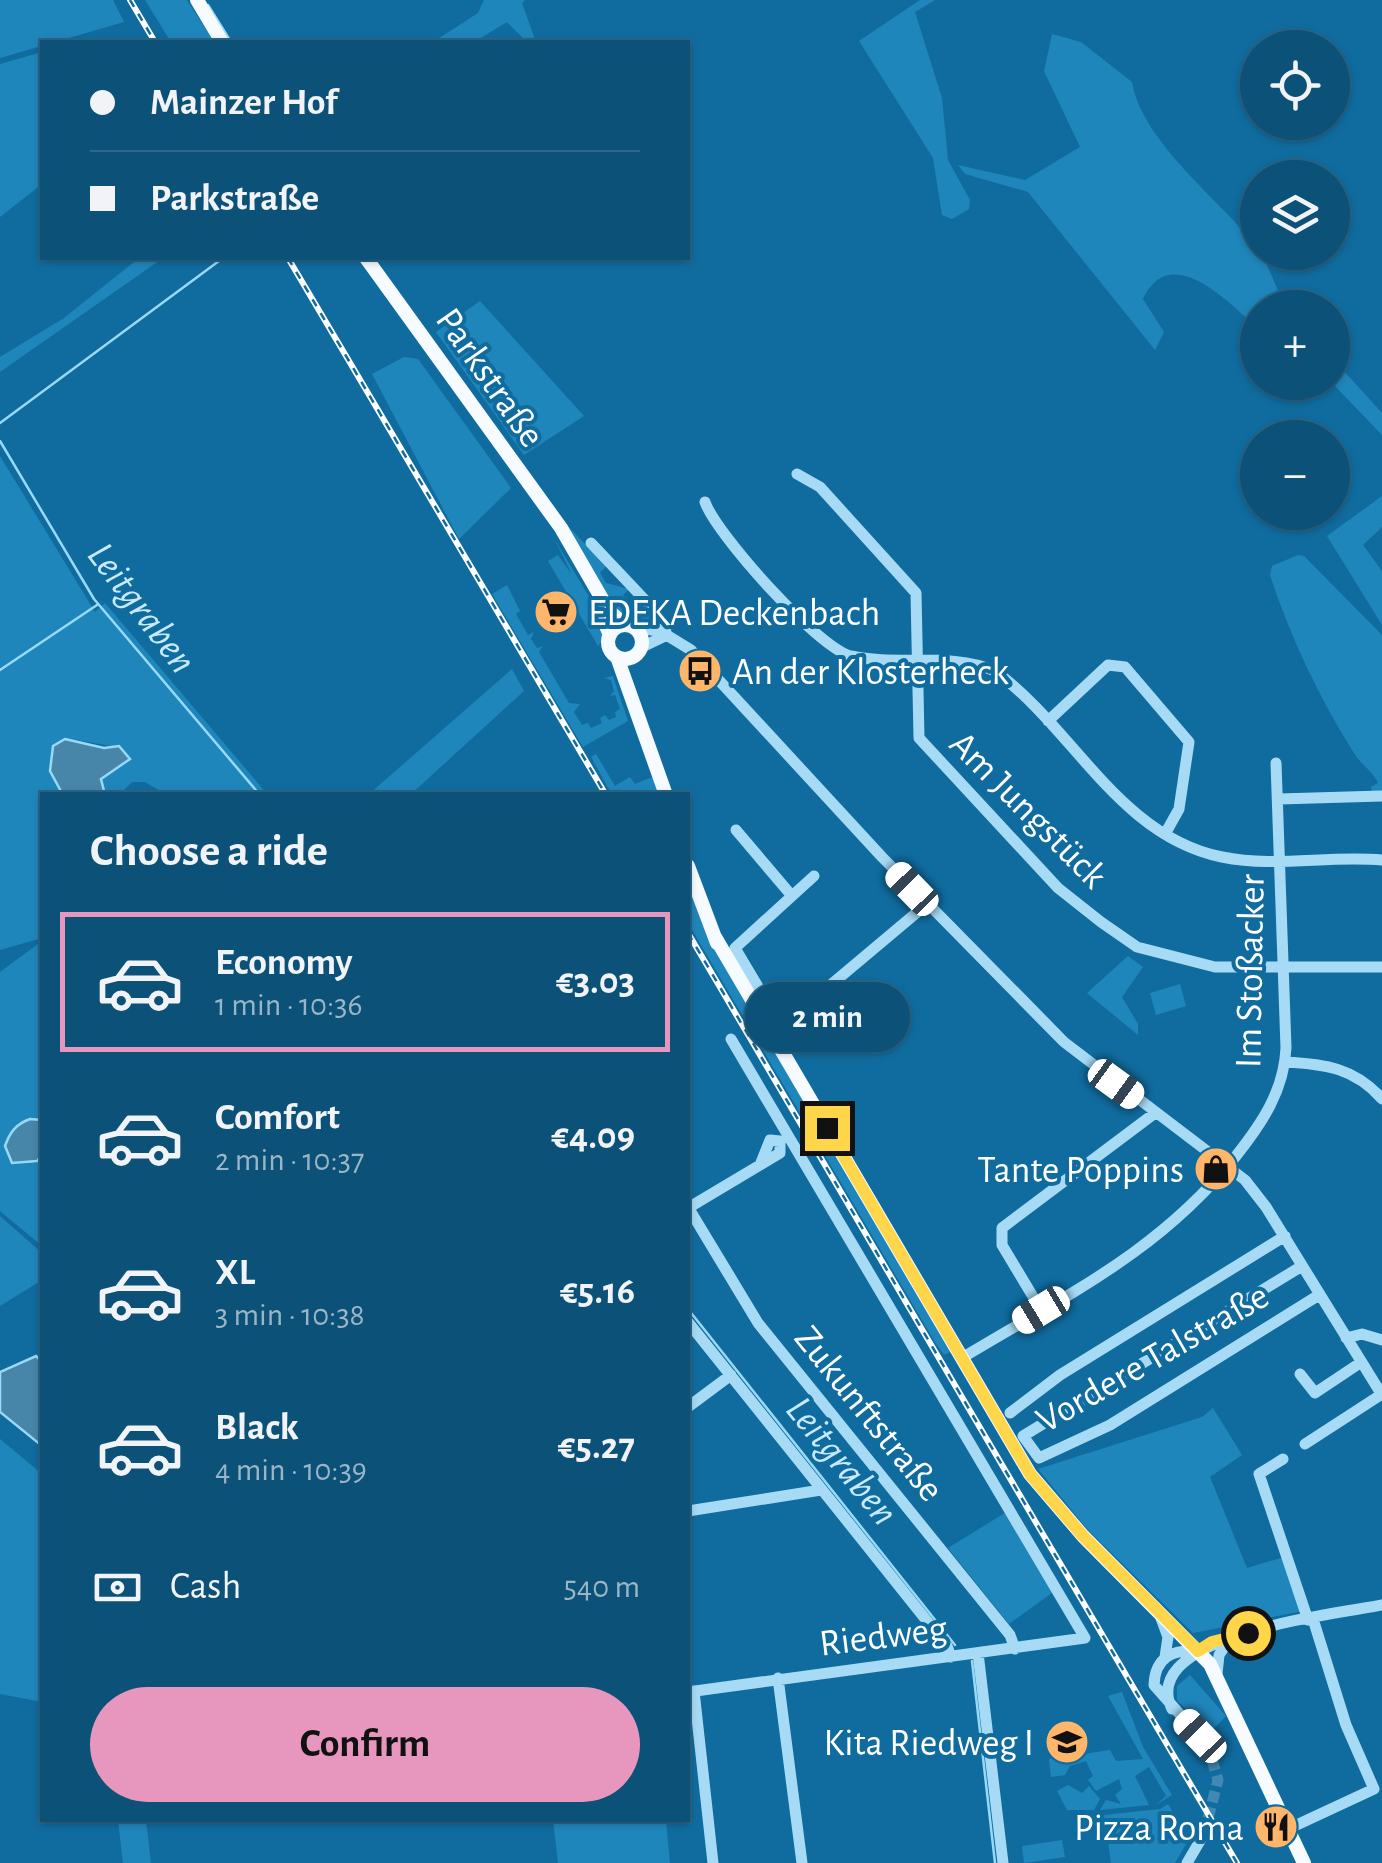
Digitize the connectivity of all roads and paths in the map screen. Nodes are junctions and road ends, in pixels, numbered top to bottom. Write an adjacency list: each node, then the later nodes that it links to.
1 (197, 0): 2 (main road)
2 (221, 40)
3 (367, 260): 5 (main road, Parkstraße)
4 (797, 474): 13 (street, Am Jungstück)
5 (528, 486): 8 (main road, Parkstraße); 9 (main road, Parkstraße)
6 (705, 502): 13 (street)
7 (591, 542): 10 (street)
8 (630, 626): 9 (main road); 10 (street); 11 (main road, Parkstraße)
9 (610, 635): 12 (main road, Parkstraße)
10 (666, 635): 11 (street); 27 (street)
11 (638, 652): 12 (main road); 15 (main road)
12 (617, 658): 15 (main road)
13 (916, 661): 14 (street); 29 (street, Am Jungstück)
14 (1048, 721): 21 (street); 21 (street)
15 (652, 752): 17 (main road)
16 (1276, 763): 19 (street, Im Stoßacker)
17 (665, 792)
18 (1382, 796): 19 (street)
19 (1279, 799): 23 (street, Im Stoßacker)
20 (736, 830): 26 (street)
21 (1165, 834): 23 (street)
22 (1382, 860): 23 (street)
23 (1280, 864): 29 (street, Im Stoßacker)
24 (690, 871): 30 (main road)
25 (814, 876): 26 (street)
26 (792, 896): 30 (street)
27 (927, 904): 30 (street); 34 (street)
28 (1382, 967): 29 (street, Am Jungstück)
29 (1284, 968): 32 (street, Im Stoßacker)
30 (776, 1030): 46 (main road)
31 (731, 1039): 35 (street)
32 (1285, 1062): 33 (street); 36 (street, Im Stoßacker)
33 (1382, 1100)
34 (1155, 1114): 36 (street); 42 (street)
35 (787, 1142): 37 (street, Zukunftstraße); 61 (street, Riedweg)
36 (1228, 1165): 39 (street); 42 (street, Im Stoßacker)
37 (690, 1207)
38 (690, 1211): 61 (street, Zukunftstraße)
39 (1284, 1236): 40 (street); 52 (street)
40 (1302, 1266): 41 (street); 41 (street, Vordere Talstraße)
41 (1319, 1295): 44 (street)
42 (1041, 1310): 46 (street, Im Stoßacker)
43 (690, 1324): 48 (street)
44 (1346, 1338): 45 (street); 47 (street)
45 (1382, 1340)
46 (962, 1358): 58 (main road)
47 (1360, 1363): 49 (street); 50 (street)
48 (731, 1374): 51 (street); 55 (street)
49 (1300, 1374)
50 (1382, 1394): 53 (street)
51 (690, 1405)
52 (1010, 1413)
53 (1306, 1444)
54 (1283, 1459): 59 (street)
55 (821, 1490): 56 (street); 65 (street)
56 (690, 1512)
57 (1382, 1605): 59 (street)
58 (1154, 1606): 62 (main road); 64 (street)
59 (1310, 1619): 60 (street); 71 (street)
60 (1231, 1638): 62 (street); 66 (street)
61 (1015, 1648): 63 (street, Riedweg)
62 (1198, 1651): 64 (street); 66 (main road); 69 (street)
63 (978, 1653): 65 (street, Riedweg); 75 (street)
64 (1165, 1656): 69 (street)
65 (950, 1657): 67 (street, Riedweg)
66 (1217, 1674): 71 (main road)
67 (778, 1678): 68 (street, Riedweg); 74 (street)
68 (691, 1691): 73 (street)
69 (1172, 1709): 70 (street)
70 (1208, 1746)
71 (1288, 1829): 77 (main road)
72 (1204, 1834): 76 (street)
73 (713, 1863)
74 (802, 1863)
75 (1004, 1863)
76 (1187, 1863)
77 (1304, 1863)

